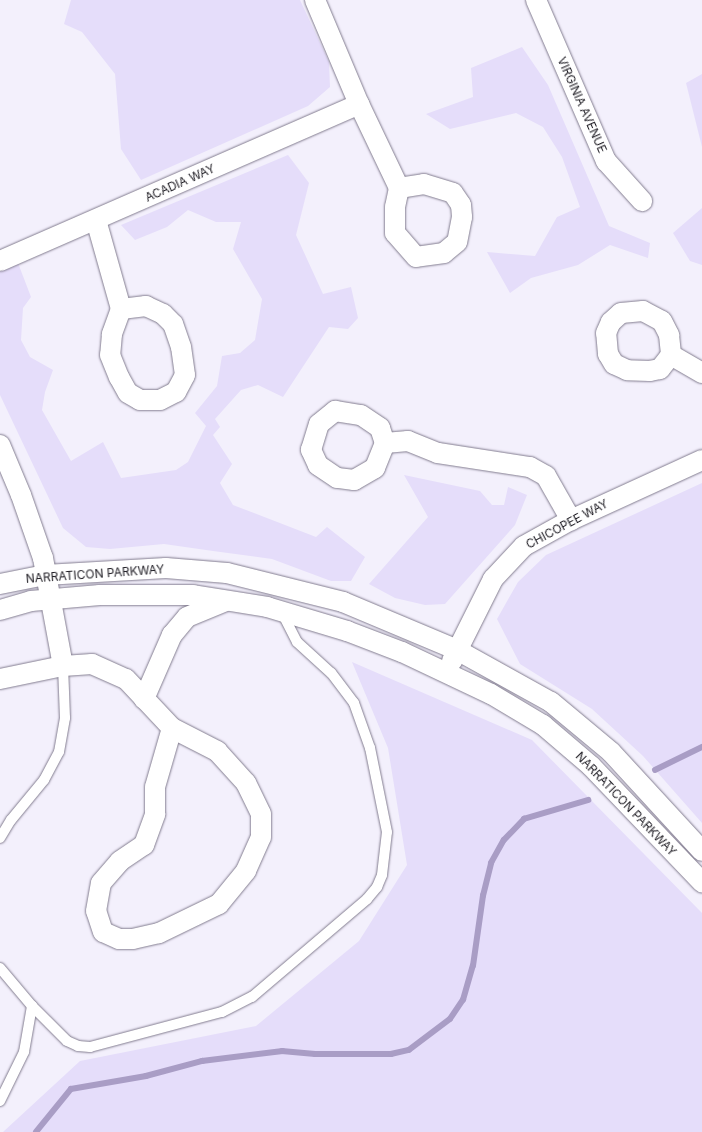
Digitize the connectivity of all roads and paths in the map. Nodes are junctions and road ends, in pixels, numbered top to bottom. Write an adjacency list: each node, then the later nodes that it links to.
1 (315, 0): 3 (street)
2 (536, 0): 5 (street, VIRGINIA AVENUE)
3 (359, 104): 4 (street); 6 (street, ACADIA WAY)
4 (399, 188)
5 (642, 202)
6 (96, 220): 7 (street, ACADIA WAY); 8 (street)
7 (0, 261)
8 (121, 309): 8 (street)
9 (671, 355): 10 (street)
10 (702, 373)
11 (385, 443): 14 (street)
12 (0, 445): 15 (street)
13 (702, 460): 14 (street, CHICOPEE WAY)
14 (571, 520): 21 (street, CHICOPEE WAY)
15 (45, 575): 16 (street, NARRATICON PARKWAY); 17 (street); 21 (street, NARRATICON PARKWAY)
16 (0, 584)
17 (49, 599): 18 (street, NARRATICON PARKWAY); 19 (street, NARRATICON PARKWAY); 22 (street)
18 (226, 601): 20 (street, NARRATICON PARKWAY); 25 (street)
19 (0, 610)
20 (282, 612): 23 (street, NARRATICON PARKWAY); 31 (lane)
21 (457, 650): 23 (street, CHICOPEE WAY); 28 (street, NARRATICON PARKWAY)
22 (63, 666): 24 (street); 25 (street); 27 (lane)
23 (446, 672): 29 (street, NARRATICON PARKWAY)
24 (0, 679)
25 (144, 699): 26 (street)
26 (172, 728): 26 (street)
27 (0, 838)
28 (702, 851)
29 (702, 882)
30 (0, 968): 31 (lane)
31 (32, 1006): 32 (lane)
32 (0, 1101)

